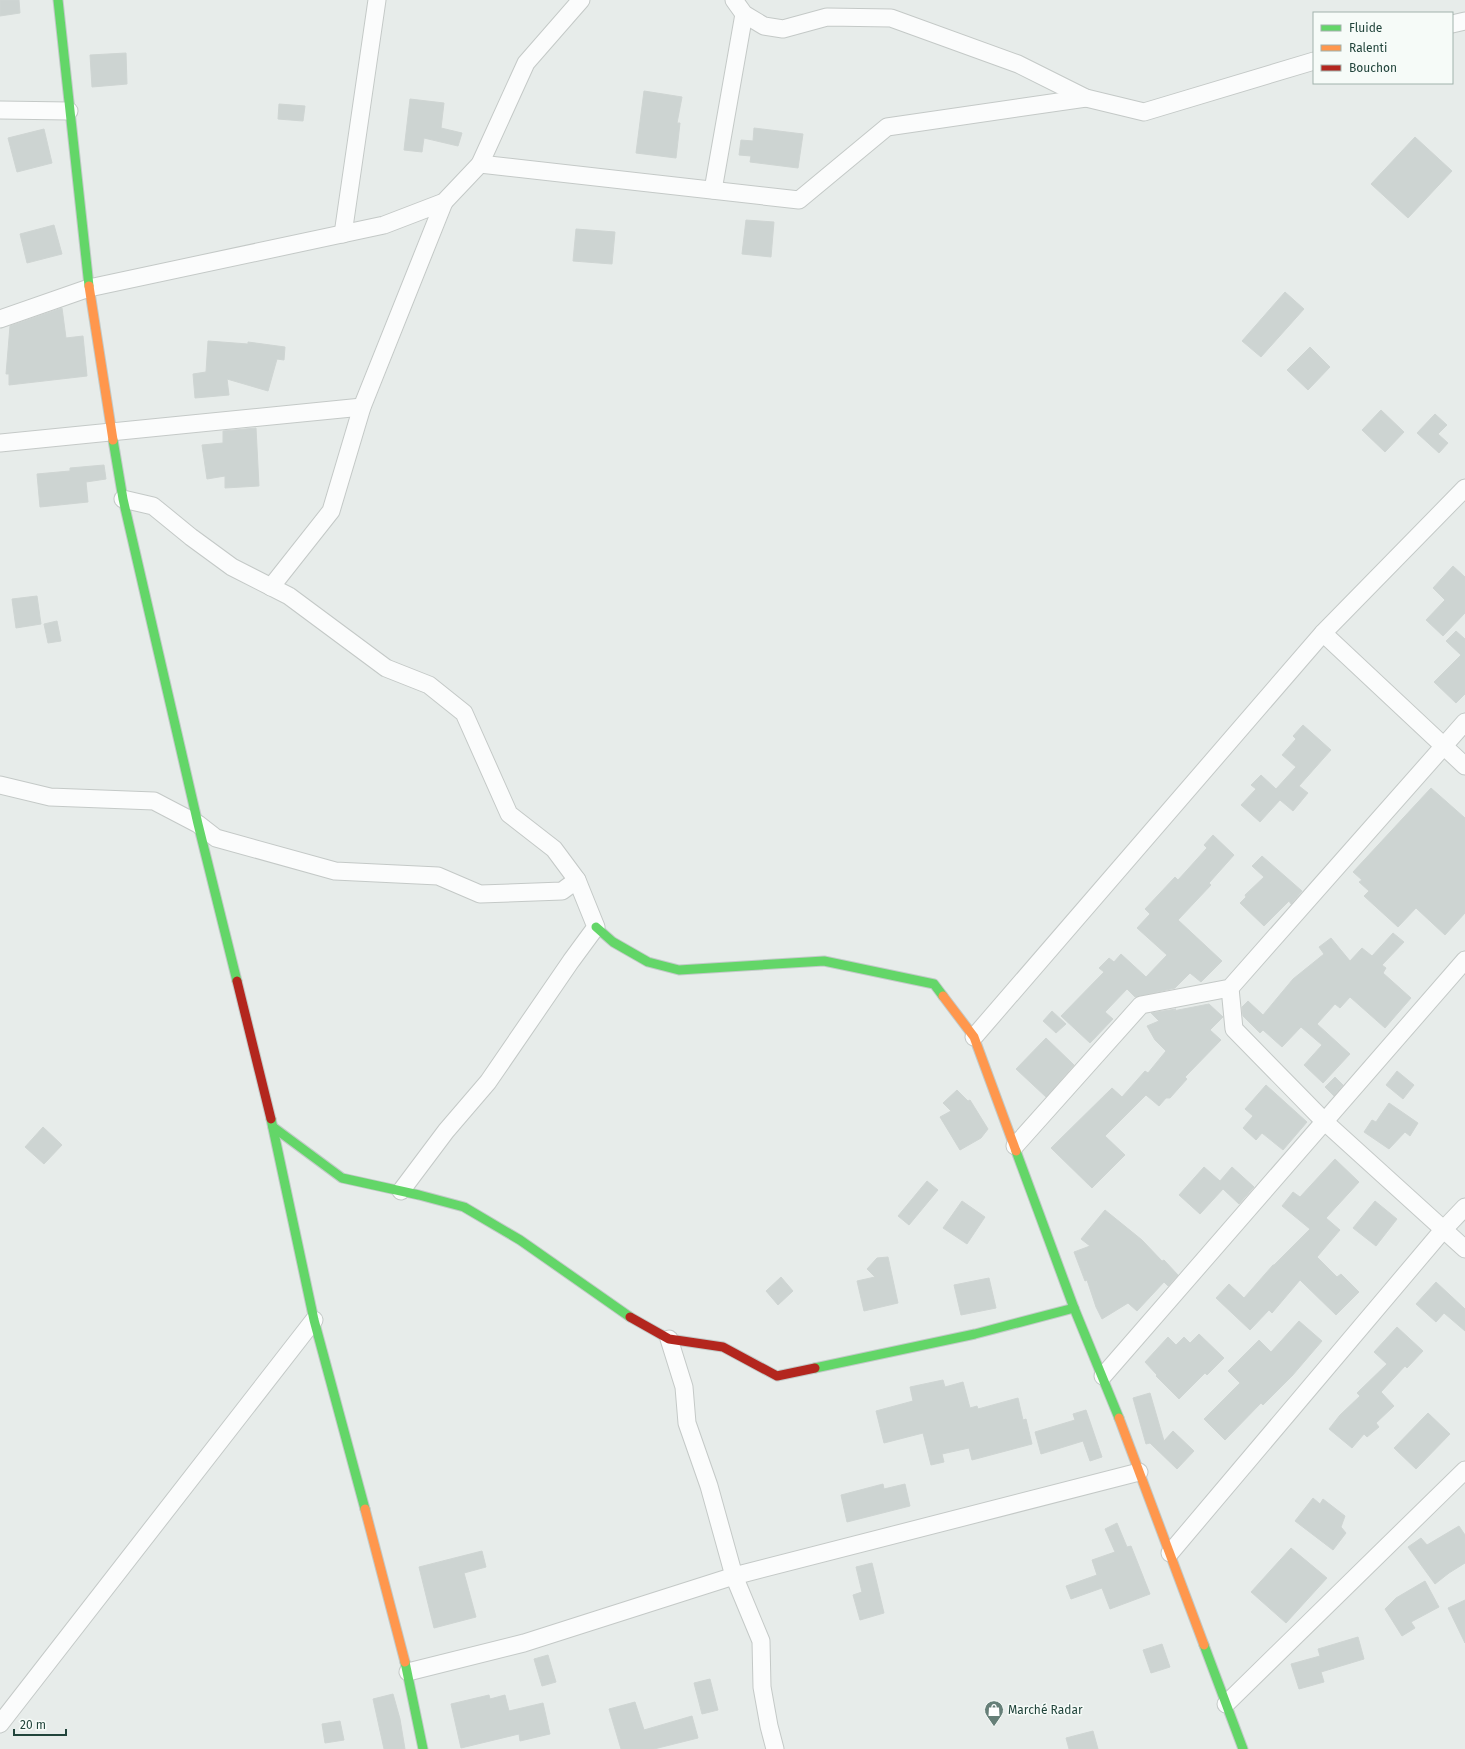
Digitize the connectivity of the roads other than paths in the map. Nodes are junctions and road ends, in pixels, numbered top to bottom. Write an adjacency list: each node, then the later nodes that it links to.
1 (58, 0): 11 (street)
2 (377, 0): 15 (street)
3 (581, 0): 12 (street)
4 (734, 0): 5 (street)
5 (744, 14): 9 (street); 13 (street)
6 (1465, 21): 7 (street)
7 (1453, 24)
8 (1313, 61): 9 (street)
9 (1086, 98): 13 (street)
10 (0, 110): 11 (street)
11 (69, 110): 16 (street)
12 (480, 164): 13 (street); 14 (street)
13 (713, 190)
14 (444, 202): 15 (street); 18 (street)
15 (343, 234): 16 (street)
16 (89, 288): 17 (street); 19 (street)
17 (0, 319)
18 (362, 407): 19 (street); 23 (street)
19 (112, 432): 20 (street); 22 (street)
20 (0, 442)
21 (1465, 488): 24 (street)
22 (123, 499): 23 (street); 29 (street)
23 (271, 587): 30 (street)
24 (1323, 633): 26 (street); 34 (street)
25 (1465, 722): 26 (street)
26 (1443, 746): 27 (street); 33 (street)
27 (1465, 766)
28 (0, 785): 29 (street)
29 (198, 824): 30 (street); 36 (street)
30 (577, 880): 31 (street)
31 (596, 927): 34 (street); 38 (street)
32 (1465, 960): 35 (street)
33 (1230, 988): 35 (street); 37 (street)
34 (974, 1037): 37 (street)
35 (1325, 1122): 40 (street); 45 (street)
36 (273, 1127): 38 (street); 43 (street)
37 (1015, 1146): 42 (street)
38 (401, 1191): 44 (street)
39 (1465, 1208): 40 (street)
40 (1443, 1230): 41 (street); 48 (street)
41 (1465, 1249)
42 (1074, 1308): 44 (street); 45 (street)
43 (314, 1320): 50 (street); 52 (street)
44 (669, 1339): 49 (street)
45 (1103, 1376): 47 (street)
46 (1465, 1470): 51 (street)
47 (1139, 1472): 48 (street); 49 (street)
48 (1170, 1553): 51 (street)
49 (734, 1576): 50 (street); 54 (street)
50 (408, 1672): 53 (street)
51 (1226, 1704): 55 (street)
52 (0, 1724)
53 (423, 1749)
54 (775, 1749)
55 (1243, 1749)

